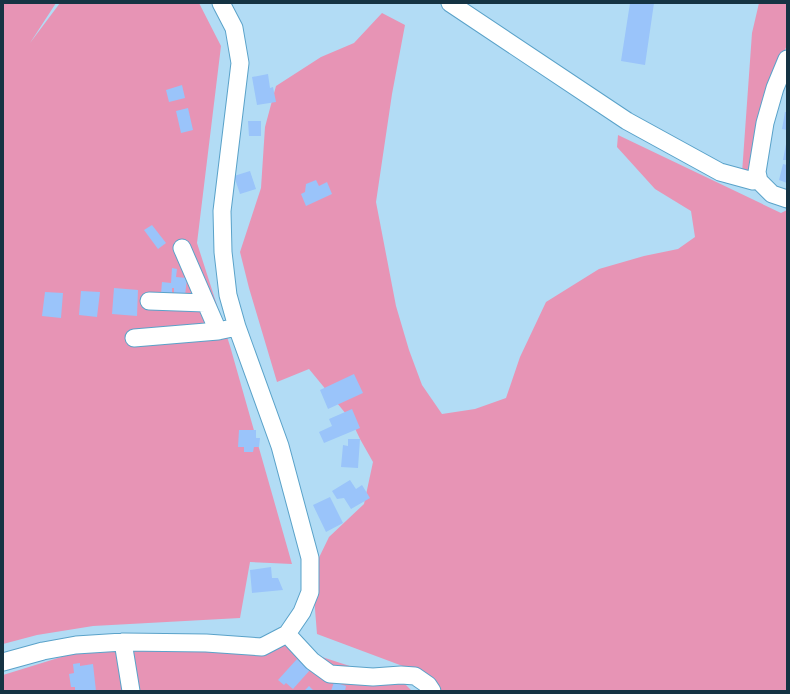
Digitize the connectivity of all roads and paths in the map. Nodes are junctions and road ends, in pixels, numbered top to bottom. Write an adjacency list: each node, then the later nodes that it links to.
1 (221, 3): 9 (street)
2 (450, 3): 4 (street)
3 (787, 59): 5 (street)
4 (753, 181)
5 (787, 199)
6 (182, 248): 8 (street)
7 (149, 301): 8 (street)
8 (206, 303): 10 (street)
9 (237, 327): 10 (street); 12 (street)
10 (218, 331): 11 (street)
11 (134, 338)
12 (287, 634): 13 (street); 16 (street)
13 (123, 642): 14 (street); 15 (street)
14 (3, 662)
15 (131, 691)
16 (432, 691)

